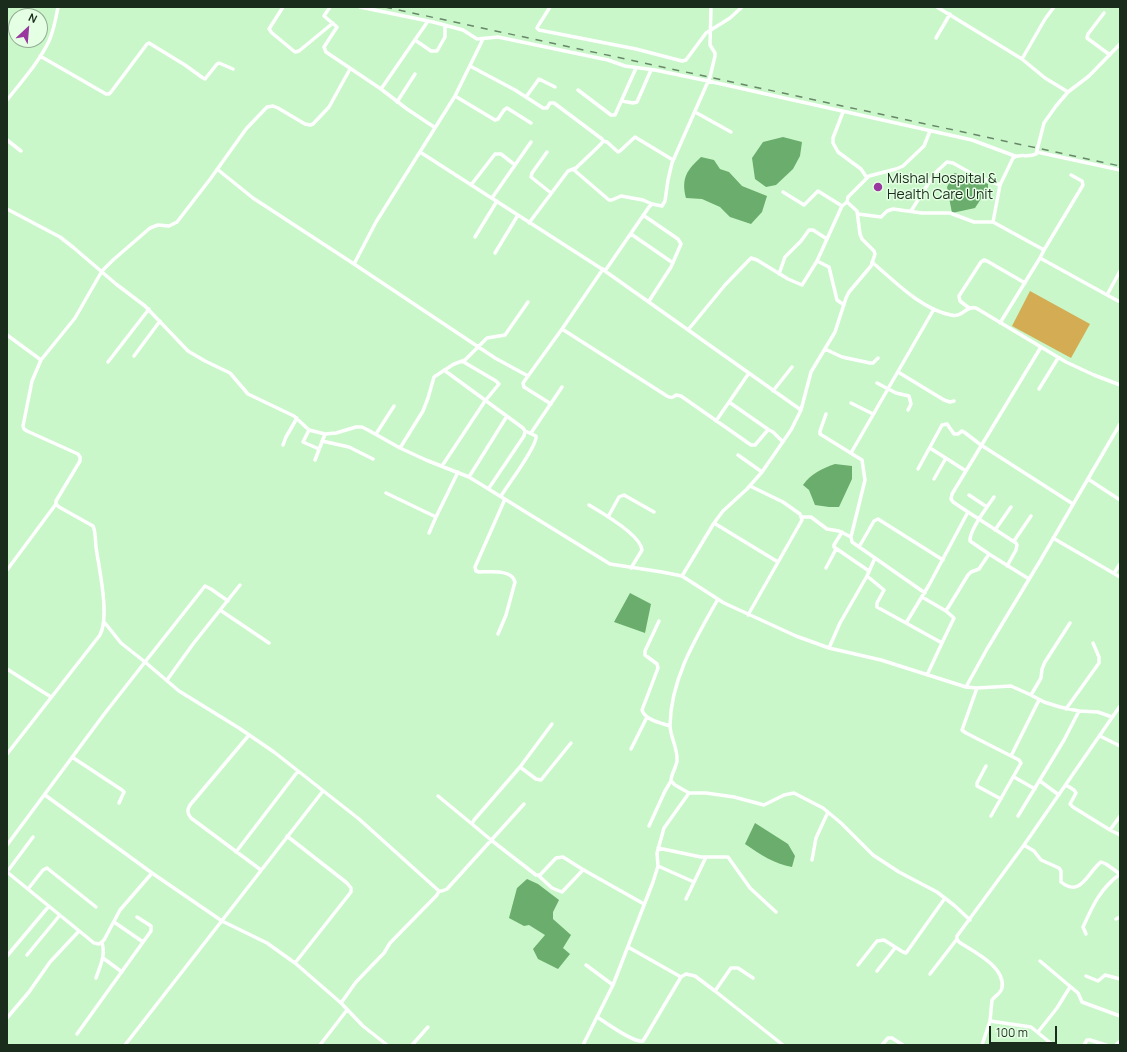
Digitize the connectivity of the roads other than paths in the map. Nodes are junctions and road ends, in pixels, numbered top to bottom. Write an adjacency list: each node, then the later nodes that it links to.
1 (58, 7): 21 (street)
2 (283, 7): 13 (street)
3 (330, 7): 13 (street)
4 (360, 7): 12 (street)
5 (550, 7): 15 (street)
6 (711, 7): 15 (street)
7 (742, 7): 15 (street)
8 (937, 7): 11 (street)
9 (1054, 7): 22 (street)
10 (1104, 13): 20 (street)
11 (950, 14): 16 (street); 22 (street)
12 (428, 21): 14 (street); 18 (street)
13 (333, 23): 24 (street)
14 (445, 25): 17 (street); 18 (street)
15 (710, 30): 29 (street)
16 (936, 38)
17 (483, 39): 23 (street); 25 (street)
18 (414, 40): 31 (street)
19 (1120, 44): 20 (street)
20 (1110, 55): 33 (street)
21 (40, 56): 26 (street); 36 (street)
22 (1022, 59): 33 (street)
23 (470, 66): 34 (street); 35 (street)
24 (350, 68): 31 (street); 55 (street)
25 (636, 68): 27 (street); 37 (street)
26 (233, 70)
27 (651, 70): 29 (street); 37 (street)
28 (415, 74): 38 (street)
29 (708, 81): 39 (street); 40 (street)
30 (555, 87): 35 (street)
31 (381, 88): 38 (street)
32 (578, 90): 37 (street)
33 (1068, 92): 51 (street)
34 (455, 96): 41 (street); 42 (street)
35 (526, 97): 46 (street)
36 (7, 100)
37 (622, 101)
38 (397, 102): 42 (street)
39 (695, 112): 44 (street); 53 (street)
40 (843, 112): 43 (street); 59 (street)
41 (531, 123)
42 (434, 127): 49 (street)
43 (930, 131): 52 (street); 59 (street)
44 (731, 132)
45 (7, 140): 48 (street)
46 (603, 141): 53 (street); 56 (street)
47 (531, 142): 54 (street)
48 (22, 151)
49 (420, 152): 60 (street); 85 (street)
50 (547, 152): 63 (street)
51 (1037, 152): 52 (street); 57 (street)
52 (1015, 156): 61 (street)
53 (673, 160): 67 (street)
54 (515, 165): 60 (street); 64 (street)
55 (217, 169): 85 (street); 87 (street)
56 (574, 170): 63 (street); 67 (street)
57 (1120, 170)
58 (1071, 175): 79 (street)
59 (867, 178): 66 (street)
60 (471, 185): 64 (street)
61 (1000, 185): 70 (street); 74 (street)
62 (782, 192): 68 (street)
63 (551, 193): 75 (street)
64 (492, 198): 65 (street)
65 (497, 202): 72 (street); 77 (street)
66 (847, 202): 68 (street); 71 (street)
67 (652, 204): 73 (street)
68 (842, 206): 78 (street)
69 (7, 209): 87 (street)
70 (911, 212): 71 (street); 74 (street)
71 (858, 214): 83 (street)
72 (518, 215): 75 (street); 80 (street)
73 (643, 215): 76 (street); 84 (street)
74 (993, 222): 79 (street)
75 (529, 223): 86 (street)
76 (630, 234): 84 (street); 86 (street)
77 (475, 236)
78 (827, 239): 82 (street); 89 (street)
79 (1044, 250): 81 (street)
80 (495, 254)
81 (1040, 258): 90 (street); 91 (street)
82 (817, 261): 89 (street); 95 (street)
83 (872, 262): 95 (street); 98 (street)
84 (673, 263): 93 (street)
85 (354, 264): 104 (street)
86 (604, 270): 93 (street); 101 (street)
87 (102, 271): 97 (street); 110 (street)
88 (1120, 271): 91 (street)
89 (779, 274): 102 (street)
90 (1025, 283): 96 (street); 100 (street)
91 (1107, 295): 92 (street)
92 (1120, 300)
93 (649, 301): 102 (street)
94 (528, 302): 104 (street)
95 (844, 305): 106 (street)
96 (969, 308): 98 (street); 100 (street)
97 (149, 309): 99 (street); 112 (street)
98 (934, 309): 115 (street)
99 (160, 321): 107 (street); 135 (street)
100 (1000, 323): 105 (street)
101 (562, 329): 117 (street); 136 (street)
102 (688, 330): 116 (street)
103 (7, 335): 110 (street)
104 (478, 346): 111 (street); 117 (street)
105 (1041, 347): 109 (street); 147 (street)
106 (825, 349): 108 (street); 130 (street)
107 (134, 356)
108 (878, 358)
109 (1058, 358): 119 (street); 122 (street)
110 (41, 360): 172 (street)
111 (462, 361): 114 (street); 124 (street)
112 (108, 362)
113 (792, 367): 123 (street)
114 (444, 370): 124 (street); 148 (street)
115 (898, 372): 121 (street); 126 (street)
116 (749, 373): 123 (street); 125 (street)
117 (528, 376): 128 (street)
118 (877, 383): 121 (street)
119 (1120, 385)
120 (562, 387): 128 (street)
121 (888, 389): 131 (street); 133 (street)
122 (1039, 389)
123 (774, 391): 130 (street)
124 (485, 401): 134 (street); 156 (street)
125 (730, 402): 136 (street); 139 (street)
126 (954, 402)
127 (851, 403): 133 (street)
128 (550, 404): 141 (street)
129 (394, 406): 143 (street)
130 (801, 410): 145 (street)
131 (908, 410)
132 (826, 414): 151 (street)
133 (874, 414): 151 (street)
134 (507, 416): 140 (street); 161 (street)
135 (297, 418): 138 (street); 146 (street)
136 (716, 421): 139 (street)
137 (1120, 424): 163 (street)
138 (310, 430): 142 (street); 150 (street)
139 (768, 430): 145 (street)
140 (525, 431): 141 (street); 165 (street)
141 (531, 433): 168 (street)
142 (325, 434): 143 (street); 144 (street)
143 (376, 434): 148 (street)
144 (322, 441): 150 (street); 154 (street)
145 (783, 442): 160 (street)
146 (283, 445)
147 (981, 445): 149 (street); 158 (street); 173 (street)
148 (400, 448): 156 (street)
149 (930, 448): 153 (street); 157 (street)
150 (319, 449): 155 (street)
151 (851, 453): 188 (street)
152 (738, 455): 160 (street)
153 (946, 458): 158 (street); 162 (street)
154 (373, 459)
155 (315, 460)
156 (442, 466): 159 (street)
157 (918, 469)
158 (966, 471): 178 (street)
159 (458, 472): 161 (street); 180 (street)
160 (762, 472): 164 (street)
161 (469, 477): 165 (street)
162 (934, 479)
163 (1088, 479): 171 (street); 173 (street)
164 (750, 486): 182 (street); 184 (street)
165 (489, 488): 168 (street)
166 (386, 493): 180 (street)
167 (969, 495): 175 (street)
168 (501, 496): 170 (street)
169 (994, 496): 175 (street)
170 (505, 499): 199 (street); 219 (street)
171 (1120, 500)
172 (56, 504): 201 (street); 216 (street)
173 (1073, 504): 189 (street)
174 (589, 505): 181 (street)
175 (987, 507): 183 (street)
176 (1011, 507): 185 (street)
177 (654, 512): 181 (street)
178 (968, 512): 183 (street); 195 (street)
179 (1031, 516): 190 (street)
180 (436, 517): 187 (street)
181 (608, 517): 199 (street)
182 (802, 517): 186 (street); 196 (street)
183 (979, 519): 185 (street); 193 (street)
184 (714, 523): 196 (street); 204 (street)
185 (995, 530): 190 (street)
186 (842, 532): 188 (street); 192 (street)
187 (430, 534)
188 (851, 537): 191 (street)
189 (1053, 538): 203 (street); 207 (street)
190 (1014, 542): 198 (street)
191 (859, 547): 194 (street); 195 (street)
192 (836, 549): 200 (street); 202 (street)
193 (989, 554): 198 (street); 213 (street)
194 (875, 558): 202 (street); 209 (street)
195 (943, 560): 209 (street)
196 (778, 562): 214 (street)
197 (1120, 564): 203 (street)
198 (1007, 566): 207 (street)
199 (631, 568): 204 (street)
200 (826, 568)
201 (7, 570)
202 (869, 570): 205 (street)
203 (1114, 573): 206 (street)
204 (682, 576): 210 (street)
205 (866, 576): 217 (street); 223 (street)
206 (1120, 577)
207 (1029, 579): 228 (street)
208 (240, 585): 211 (street)
209 (923, 595): 213 (street); 217 (street)
210 (718, 599): 214 (street); 239 (street)
211 (228, 601): 212 (street); 224 (street)
212 (220, 610): 220 (street); 227 (street)
213 (946, 611): 221 (street)
214 (748, 615): 223 (street)
215 (660, 621): 236 (street)
216 (105, 623): 224 (street); 231 (street)
217 (906, 623): 221 (street)
218 (1070, 623): 230 (street)
219 (498, 634)
220 (269, 643)
221 (942, 643): 226 (street)
222 (1093, 643): 234 (street)
223 (829, 648): 226 (street)
224 (145, 662): 227 (street); 247 (street)
225 (7, 669): 231 (street)
226 (927, 675): 228 (street)
227 (167, 680): 240 (street)
228 (966, 687): 229 (street)
229 (977, 688): 230 (street); 246 (street)
230 (1031, 695): 232 (street)
231 (51, 697): 245 (street)
232 (1039, 700): 234 (street); 246 (street)
233 (1120, 706): 237 (street)
234 (1066, 709): 235 (street)
235 (1079, 711): 237 (street); 253 (street)
236 (647, 717): 239 (street); 244 (street)
237 (1112, 717): 241 (street)
238 (552, 724): 249 (street)
239 (670, 726): 252 (street)
240 (249, 735): 250 (street); 278 (street)
241 (1100, 736): 243 (street); 254 (street)
242 (571, 743): 249 (street)
243 (1120, 746)
244 (632, 749)
245 (7, 753)
246 (1011, 756): 251 (street)
247 (72, 757): 258 (street); 262 (street)
248 (986, 766): 261 (street)
249 (520, 767): 268 (street)
250 (298, 771): 256 (street); 278 (street)
251 (1014, 777): 255 (street); 261 (street)
252 (671, 781): 257 (street); 269 (street)
253 (1040, 781): 255 (street); 259 (street)
254 (1066, 785): 259 (street); 270 (street)
255 (1035, 789): 266 (street)
256 (323, 790): 272 (street); 290 (street)
257 (689, 794): 264 (street); 277 (street)
258 (45, 795): 276 (street); 285 (street)
259 (1059, 795): 275 (street)
260 (438, 796): 268 (street)
261 (1001, 799): 265 (street)
262 (119, 803)
263 (524, 804): 274 (street)
264 (828, 812): 280 (street); 291 (street)
265 (991, 816)
266 (1018, 816)
267 (1120, 816): 270 (street)
268 (472, 824): 274 (street)
269 (649, 826)
270 (1110, 830): 271 (street)
271 (1120, 835)
272 (287, 836): 283 (street); 312 (street)
273 (33, 837): 284 (street)
274 (491, 840): 287 (street); 290 (street)
275 (1024, 844): 286 (street); 299 (street)
276 (7, 845)
277 (658, 848): 279 (street); 281 (street)
278 (236, 852): 283 (street)
279 (706, 857): 288 (street); 296 (street)
280 (812, 860)
281 (658, 866): 288 (street); 293 (street)
282 (582, 869): 287 (street); 287 (street); 293 (street)
283 (261, 870): 300 (street)
284 (7, 872): 289 (street)
285 (152, 873): 300 (street); 301 (street)
286 (1120, 874): 303 (street)
287 (538, 876)
288 (694, 882): 292 (street)
289 (28, 889): 294 (street); 295 (street)
290 (439, 891): 327 (street)
291 (945, 898): 299 (street); 308 (street)
292 (686, 899)
293 (644, 904): 307 (street)
294 (49, 906): 297 (street); 310 (street)
295 (96, 907)
296 (776, 912)
297 (60, 915): 302 (street); 309 (street)
298 (137, 917): 305 (street)
299 (970, 920): 304 (street)
300 (222, 921): 312 (street); 337 (street)
301 (114, 922): 305 (street); 306 (street)
302 (80, 930): 306 (street); 331 (street)
303 (1086, 934)
304 (957, 939): 318 (street); 332 (street)
305 (144, 942): 317 (street)
306 (102, 943): 311 (street)
307 (628, 947): 320 (street); 324 (street)
308 (895, 948): 315 (street); 316 (street)
309 (27, 955)
310 (7, 956)
311 (103, 958): 317 (street); 321 (street)
312 (295, 962): 327 (street)
313 (1040, 962): 325 (street)
314 (586, 965): 324 (street)
315 (858, 966)
316 (877, 971)
317 (122, 972): 335 (street)
318 (930, 974)
319 (1086, 976): 323 (street)
320 (682, 977): 326 (street); 330 (street)
321 (96, 978)
322 (753, 978): 326 (street)
323 (1120, 979)
324 (613, 985): 330 (street)
325 (1070, 987): 329 (street); 334 (street)
326 (715, 991): 342 (street)
327 (341, 1003): 328 (street)
328 (347, 1010): 338 (street); 339 (street)
329 (1120, 1016)
330 (597, 1017): 341 (street)
331 (7, 1018)
332 (990, 1021): 334 (street); 345 (street)
333 (428, 1026): 340 (street)
334 (1038, 1032): 346 (street)
335 (77, 1034)
336 (1120, 1041): 349 (street)
337 (125, 1045)
338 (320, 1045)
339 (387, 1045)
340 (412, 1045)
341 (583, 1045)
342 (783, 1045)
343 (882, 1045): 344 (street)
344 (903, 1045)
345 (982, 1045)
346 (1053, 1045)
347 (1084, 1045): 348 (street)
348 (1106, 1045)
349 (1116, 1045)

